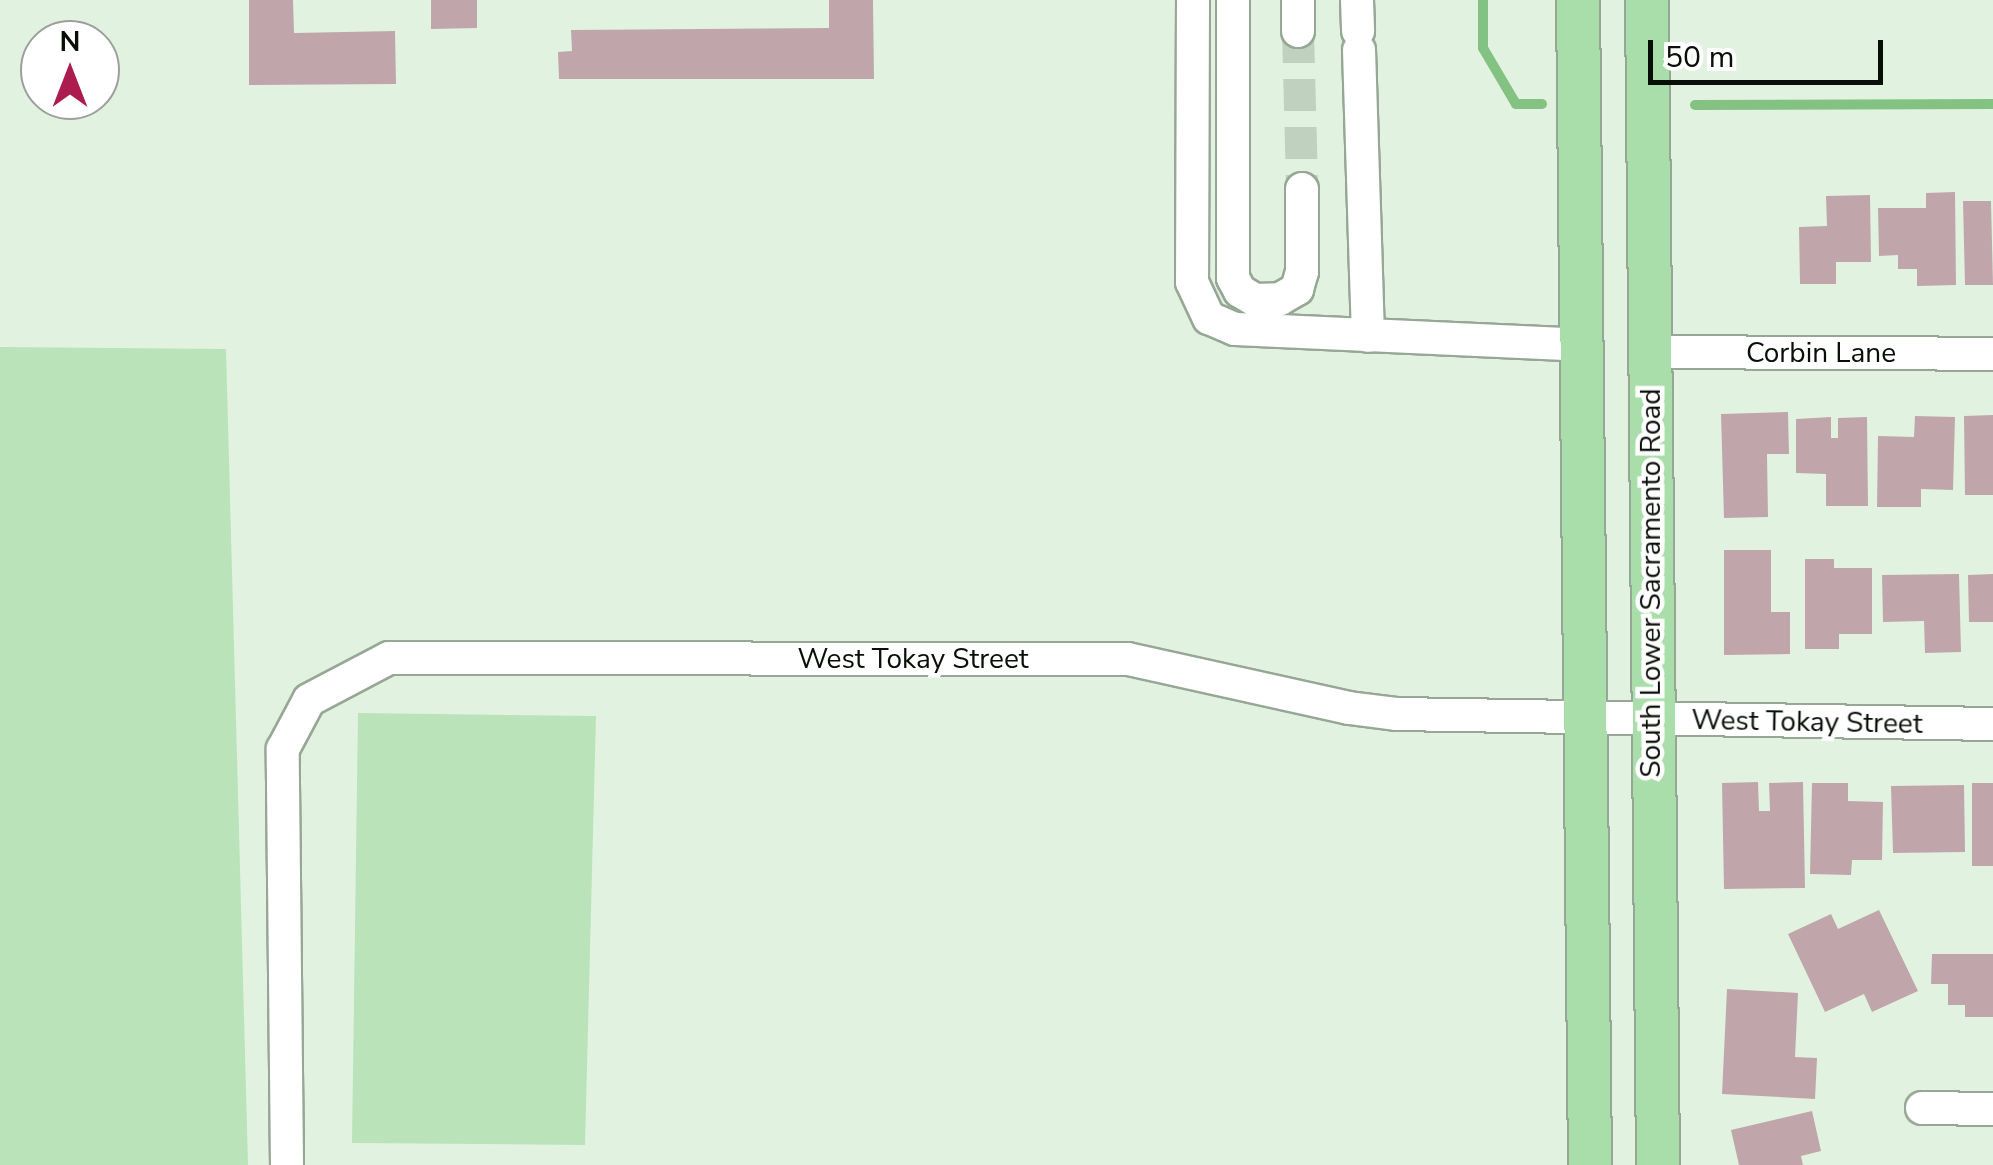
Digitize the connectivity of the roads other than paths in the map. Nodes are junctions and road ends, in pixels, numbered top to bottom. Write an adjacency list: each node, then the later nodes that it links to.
1 (1193, 0): 7 (street)
2 (1232, 0): 6 (street)
3 (1578, 0): 8 (main road)
4 (1646, 0): 9 (main road, South Lower Sacramento Road)
5 (1358, 27): 7 (street)
6 (1302, 189)
7 (1368, 336): 8 (street)
8 (1582, 344): 11 (main road)
9 (1649, 352): 10 (street, Corbin Lane); 12 (main road, South Lower Sacramento Road)
10 (1993, 354)
11 (1588, 719): 12 (street, West Tokay Street); 16 (street, West Tokay Street); 17 (main road)
12 (1651, 720): 13 (street, West Tokay Street); 18 (main road, South Lower Sacramento Road)
13 (1993, 724)
14 (1922, 1108): 15 (street)
15 (1993, 1109)
16 (287, 1165)
17 (1590, 1165)
18 (1658, 1165)

